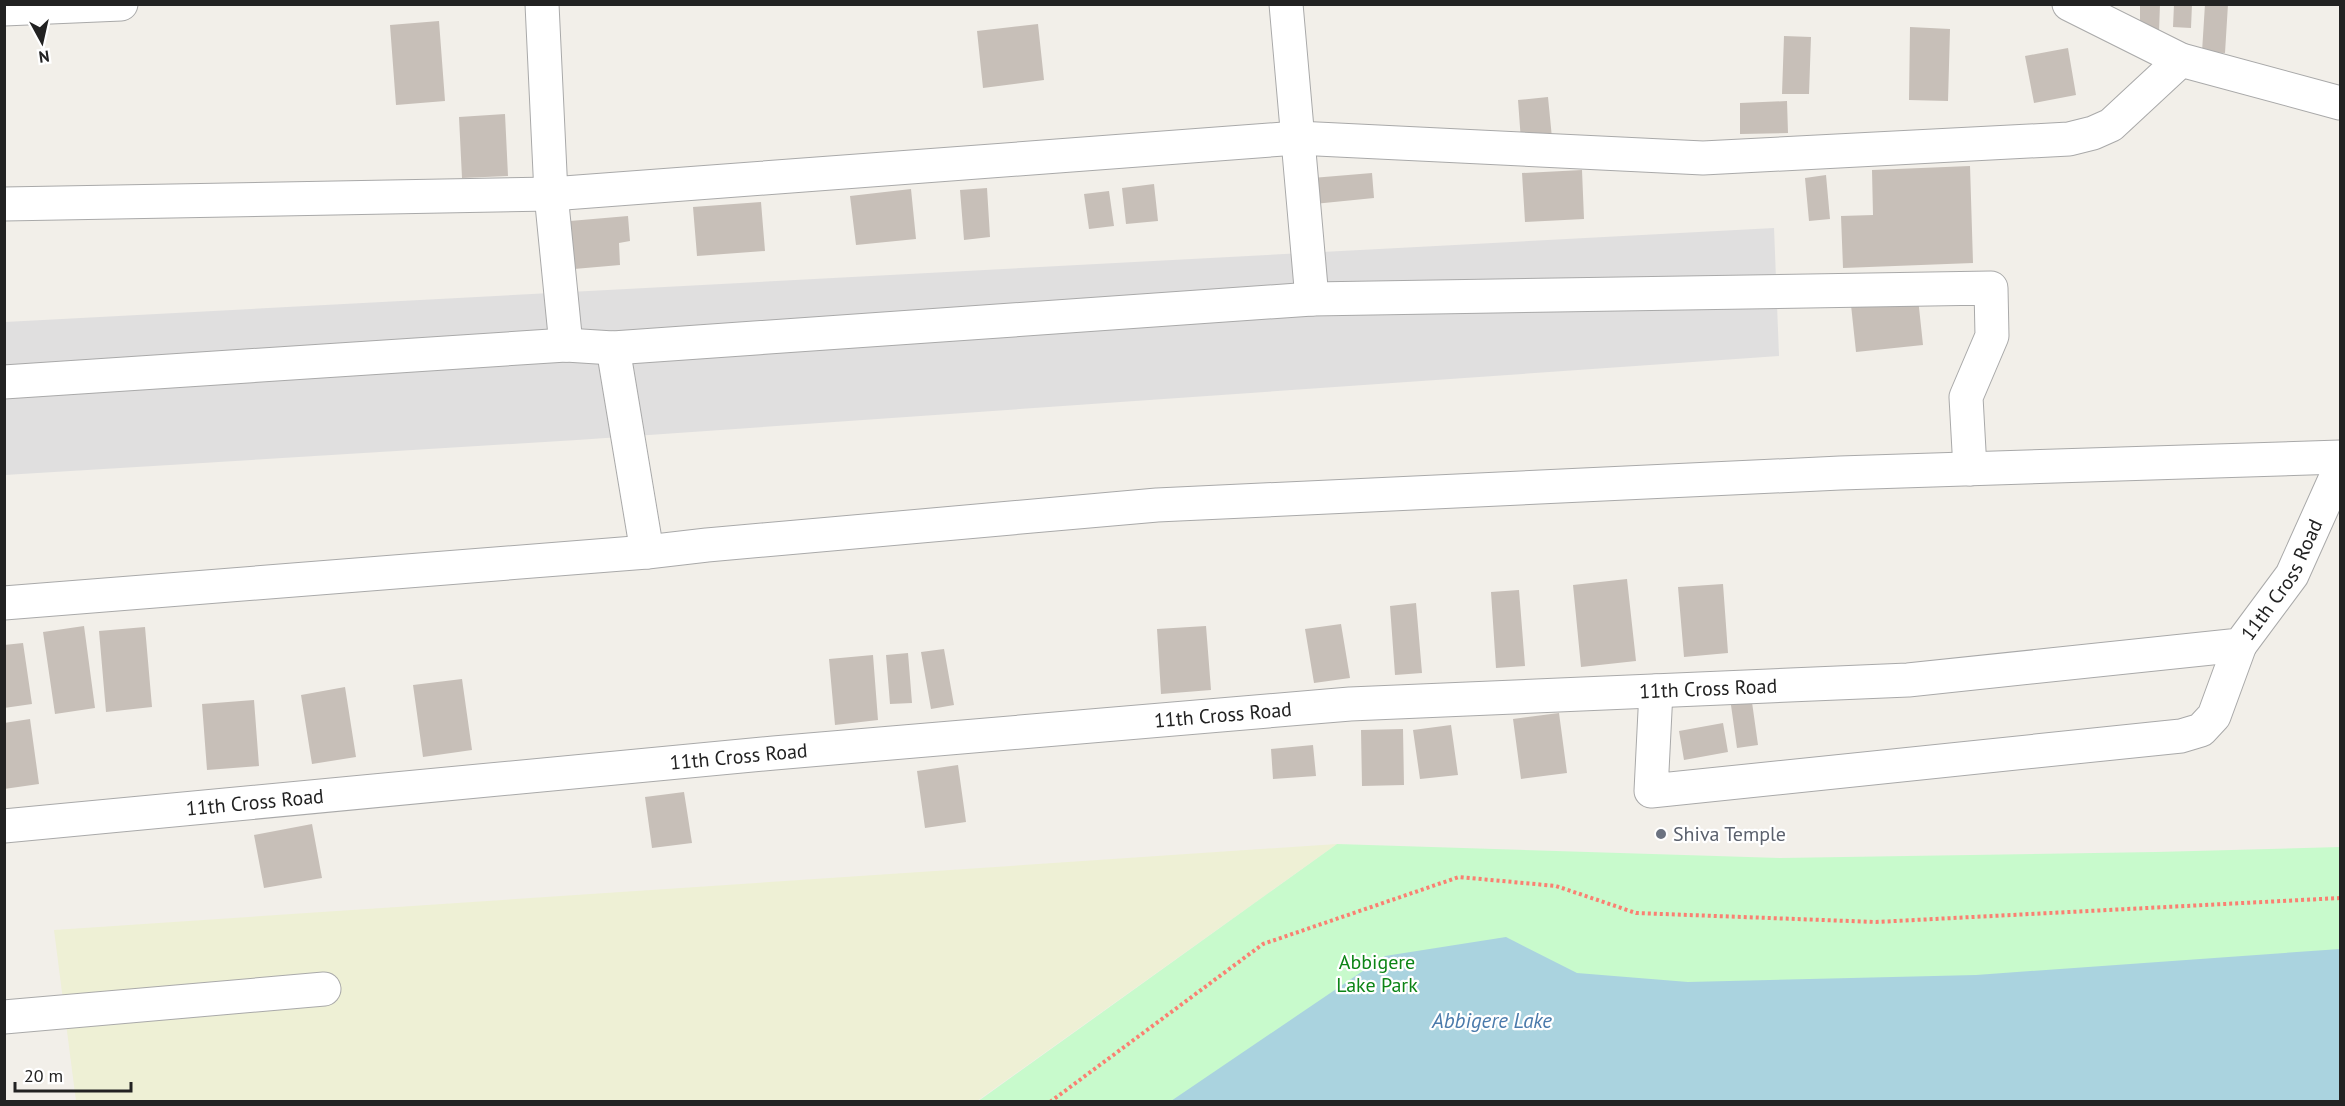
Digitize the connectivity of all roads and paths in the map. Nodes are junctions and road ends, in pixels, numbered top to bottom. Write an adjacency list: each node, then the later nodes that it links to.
1 (122, 4): 5 (street)
2 (542, 4): 9 (street)
3 (1286, 4): 8 (street)
4 (2068, 4): 6 (street)
5 (4, 9)
6 (2181, 60): 7 (street); 8 (street)
7 (2340, 103)
8 (1297, 138): 9 (street); 11 (street)
9 (551, 194): 10 (street); 12 (street)
10 (4, 204)
11 (1312, 299): 13 (street); 17 (street)
12 (566, 345): 13 (street); 14 (street)
13 (612, 348): 18 (street)
14 (4, 382)
15 (2340, 458): 17 (street)
16 (2340, 468): 20 (street, 11th Cross Road)
17 (1970, 469): 18 (street)
18 (647, 552): 19 (street)
19 (4, 603)
20 (2241, 645): 21 (street, 11th Cross Road); 21 (street)
21 (1656, 691): 22 (street, 11th Cross Road)
22 (4, 826)
23 (2340, 898): 26 (path)
24 (324, 989): 25 (street)
25 (4, 1017)
26 (1050, 1101)

